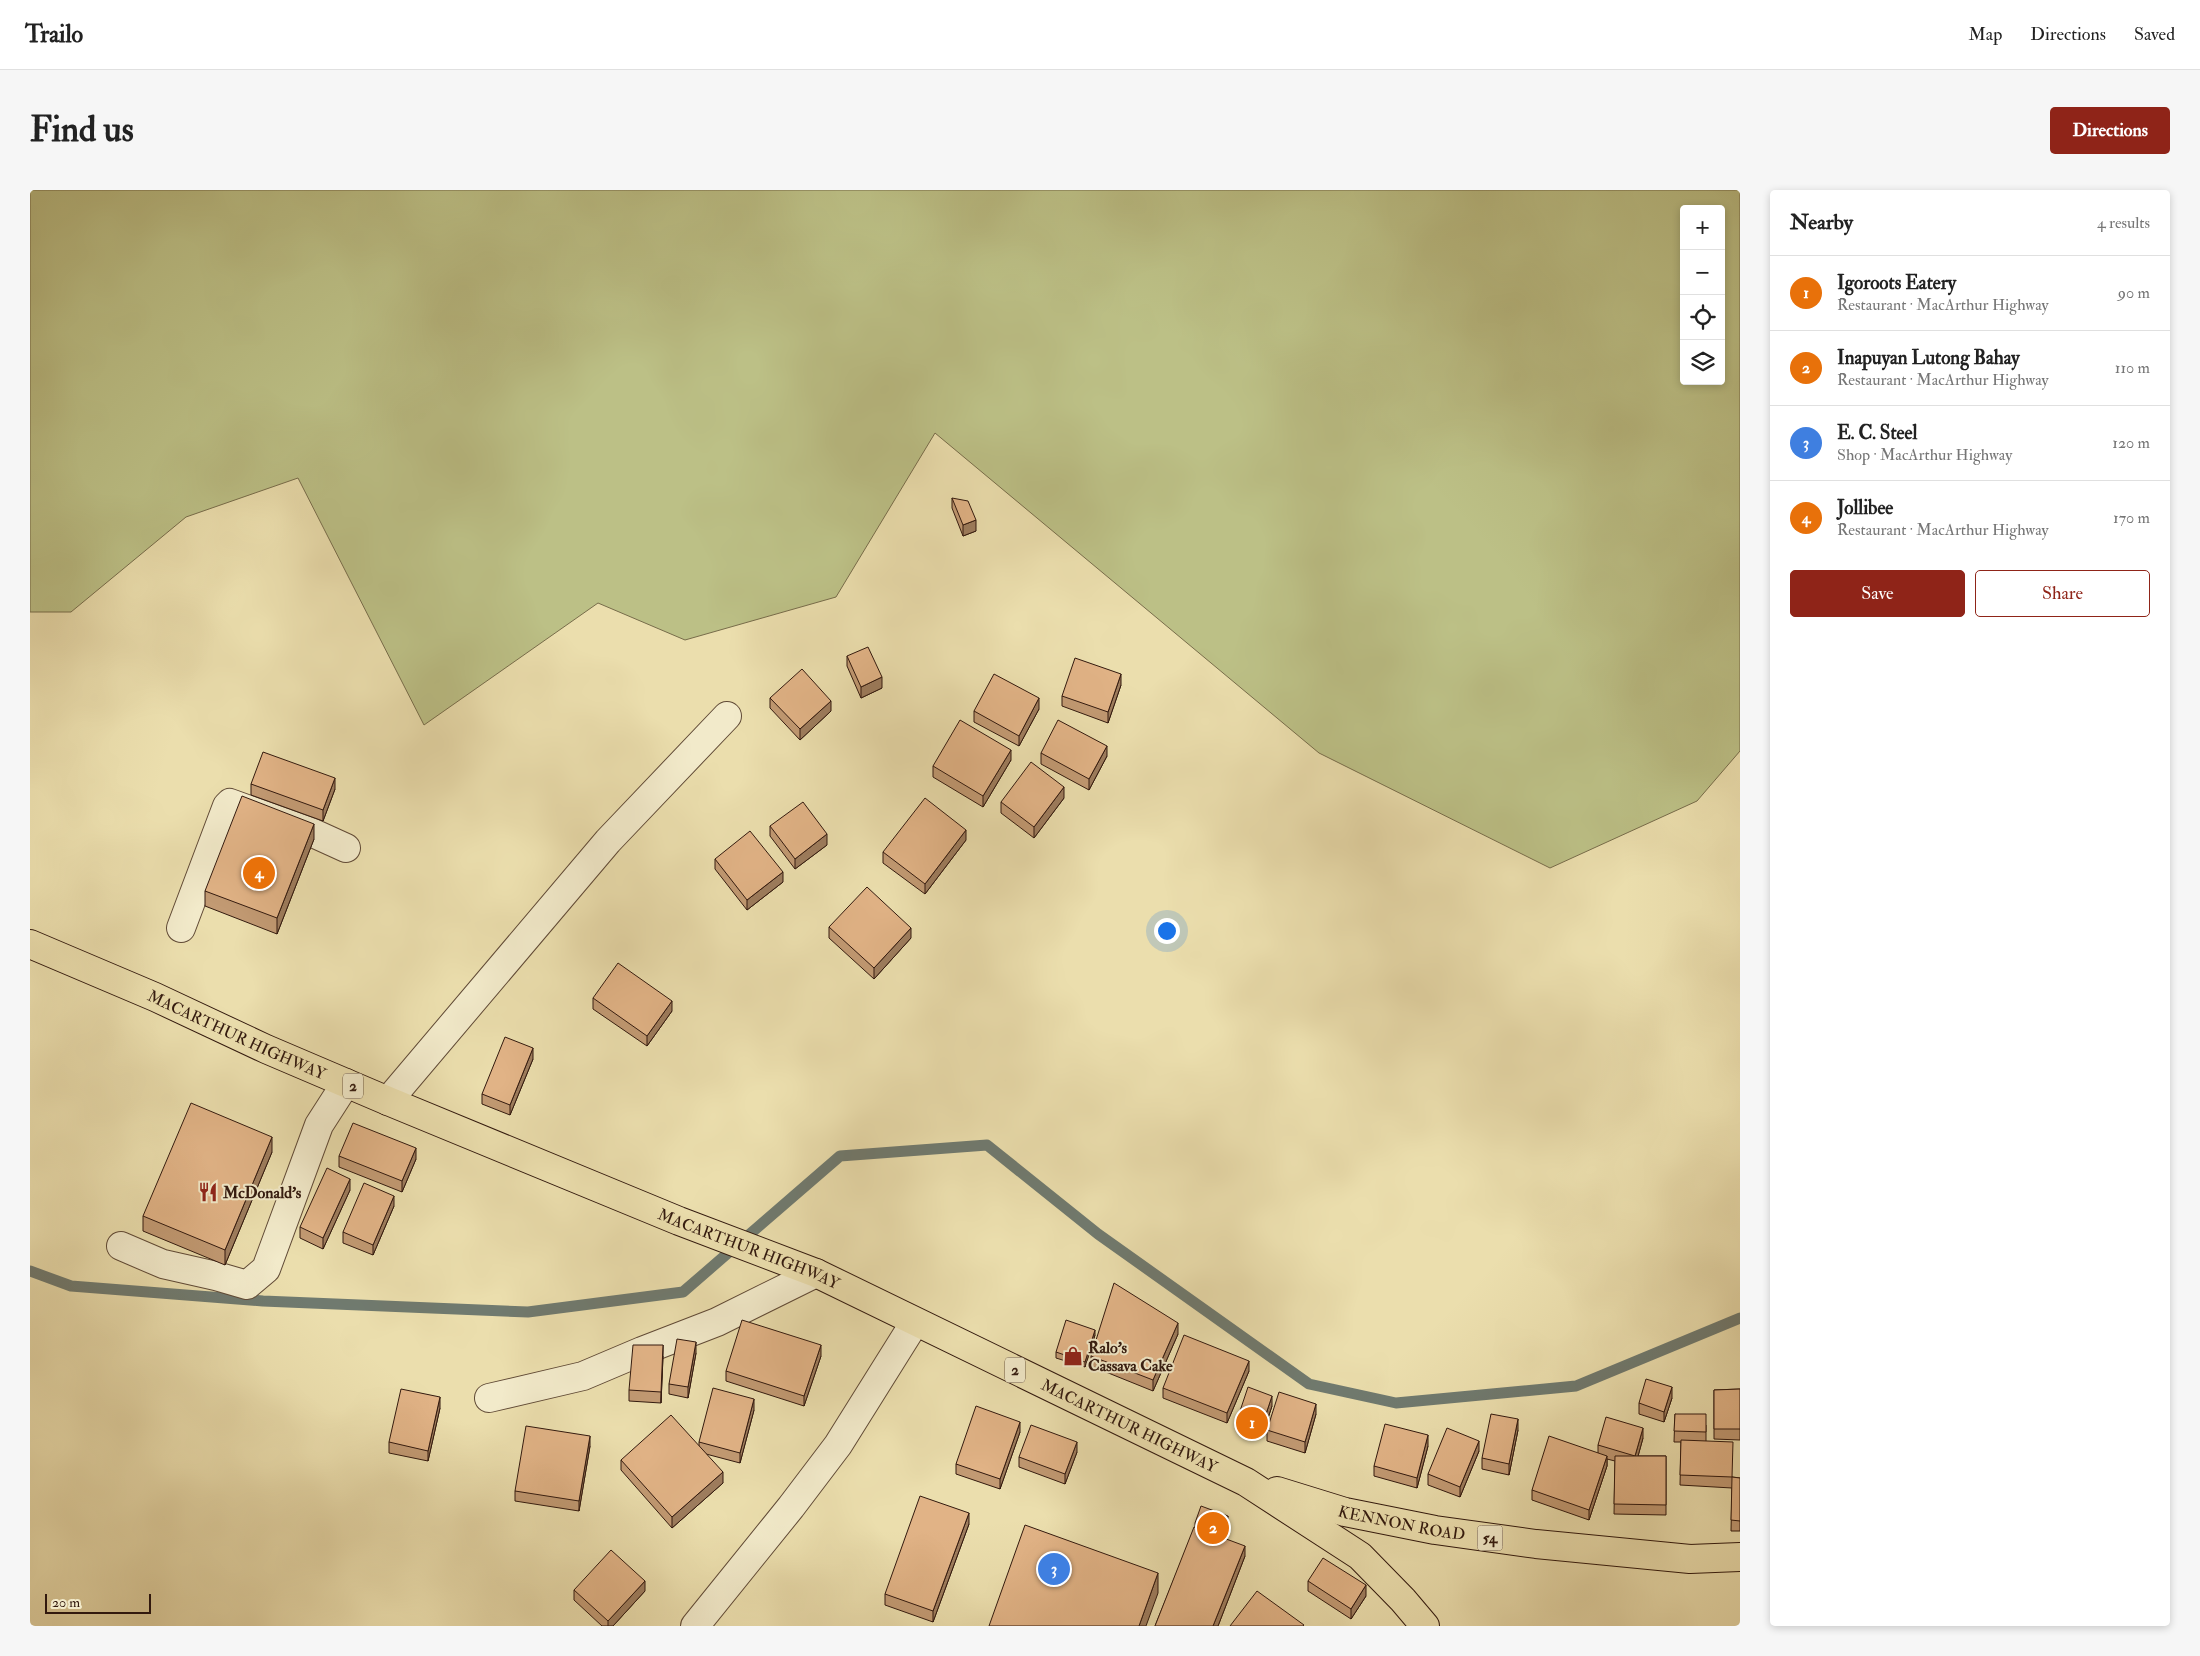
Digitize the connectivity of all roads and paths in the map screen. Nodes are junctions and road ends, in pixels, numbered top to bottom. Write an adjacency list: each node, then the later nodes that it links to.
1 (727, 716): 6 (street)
2 (346, 848): 3 (street)
3 (181, 928)
4 (30, 944): 5 (highway, MACARTHUR HIGHWAY / 2)
5 (346, 1083): 6 (highway, MACARTHUR HIGHWAY / 2); 7 (street)
6 (388, 1101): 8 (highway, MACARTHUR HIGHWAY / 2)
7 (121, 1246)
8 (816, 1272): 9 (highway, MACARTHUR HIGHWAY / 2); 10 (street)
9 (916, 1322): 11 (highway, MACARTHUR HIGHWAY / 2); 13 (street)
10 (488, 1398)
11 (1246, 1482): 12 (highway, KENNON ROAD / 54); 14 (highway, MACARTHUR HIGHWAY / 2)
12 (1740, 1557)
13 (694, 1626)
14 (1425, 1626)

